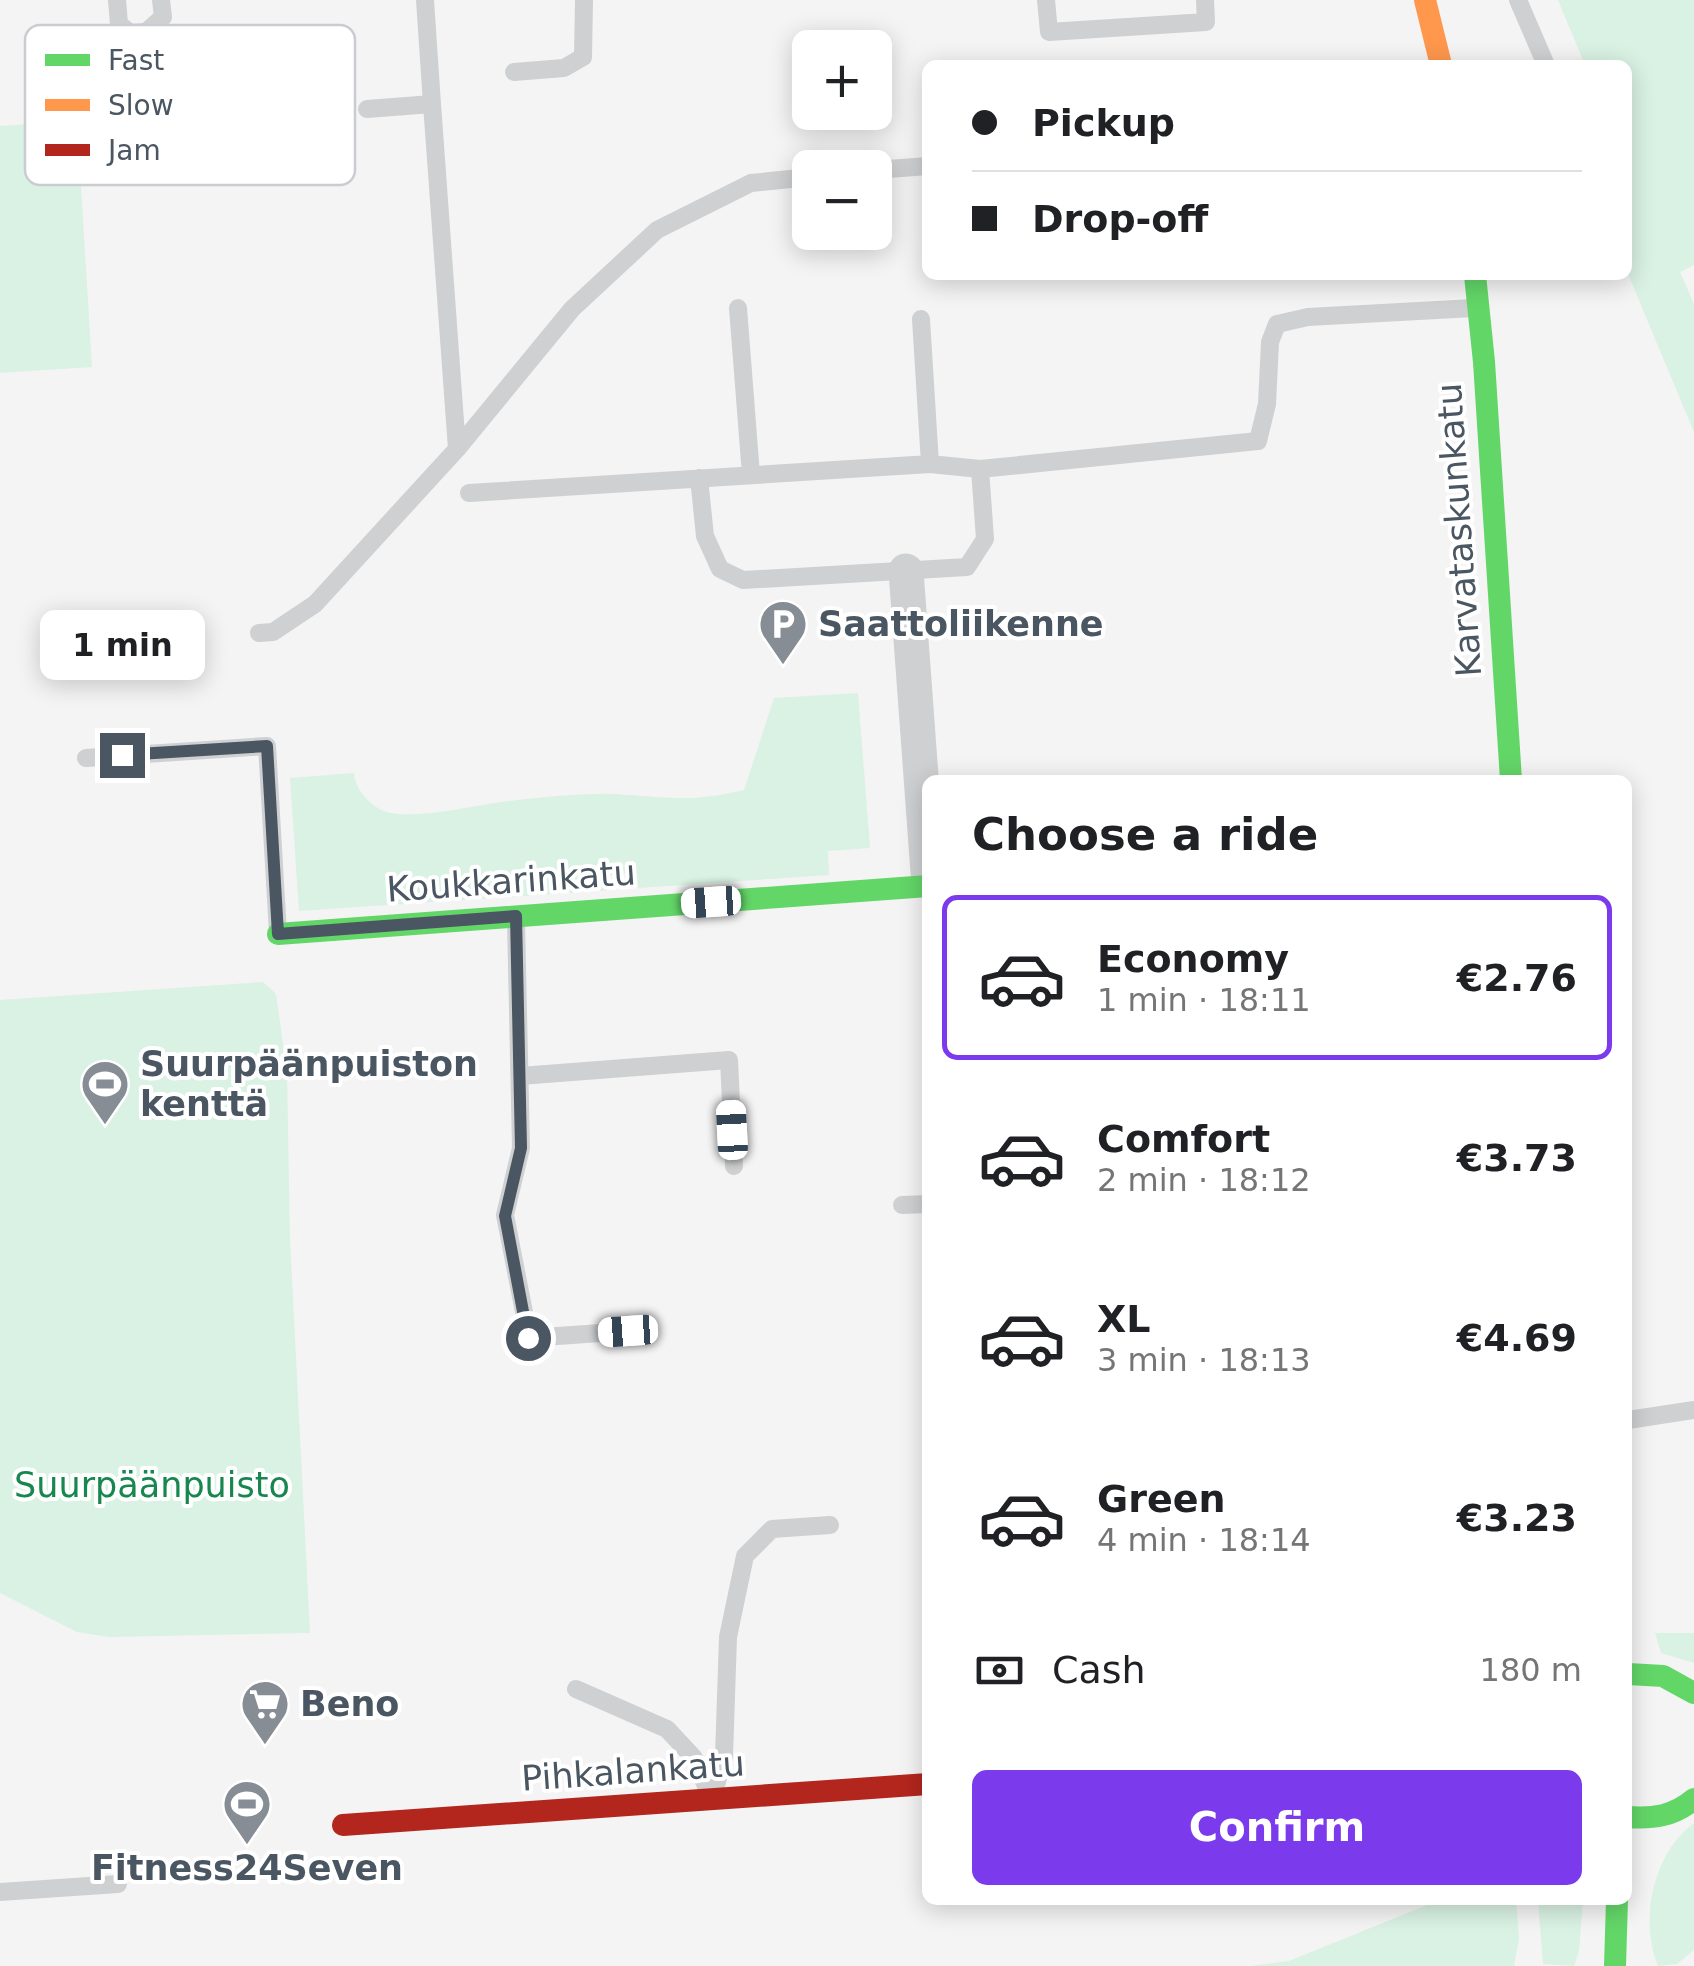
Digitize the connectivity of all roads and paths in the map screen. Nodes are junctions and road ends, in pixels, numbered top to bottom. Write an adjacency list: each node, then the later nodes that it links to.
1 (117, 0): 9 (lane)
2 (161, 0): 10 (lane)
3 (425, 0): 14 (lane)
4 (584, 0): 13 (lane)
5 (1046, 0): 6 (lane)
6 (1205, 0)
7 (1426, 0): 11 (street)
8 (1518, 0): 12 (lane)
9 (120, 25)
10 (153, 25)
11 (1439, 60)
12 (1544, 60)
13 (514, 72)
14 (432, 104): 15 (lane); 23 (lane)
15 (367, 109)
16 (922, 166): 17 (lane)
17 (892, 169)
18 (792, 179): 23 (lane)
19 (1475, 280): 21 (street, Karvataskunkatu)
20 (738, 308): 26 (lane)
21 (1478, 308): 25 (lane); 32 (street, Karvataskunkatu)
22 (921, 319): 24 (lane)
23 (457, 450): 30 (lane)
24 (930, 464): 25 (lane); 26 (lane)
25 (980, 469): 29 (lane)
26 (752, 475): 27 (lane)
27 (699, 478): 28 (lane); 29 (lane)
28 (469, 493)
29 (906, 571): 33 (street)
30 (260, 633)
31 (86, 758): 36 (lane)
32 (1510, 775)
33 (922, 790)
34 (922, 886): 35 (street, Koukkarinkatu)
35 (516, 916): 36 (street, Koukkarinkatu); 37 (lane)
36 (278, 934)
37 (520, 1076): 38 (lane); 41 (lane)
38 (734, 1166)
39 (922, 1204): 40 (lane)
40 (902, 1205)
41 (628, 1331)
42 (1694, 1410): 43 (lane)
43 (1632, 1419)
44 (830, 1526): 50 (lane)
45 (1632, 1674): 47 (street)
46 (576, 1688): 50 (lane)
47 (1694, 1693)
48 (922, 1784): 50 (street, Pihkalankatu)
49 (1694, 1799): 51 (street)
50 (712, 1800): 52 (street, Pihkalankatu)
51 (1632, 1818)
52 (342, 1825)
53 (118, 1884): 54 (lane)
54 (0, 1892)
55 (1617, 1905): 56 (street)
56 (1614, 1966)

